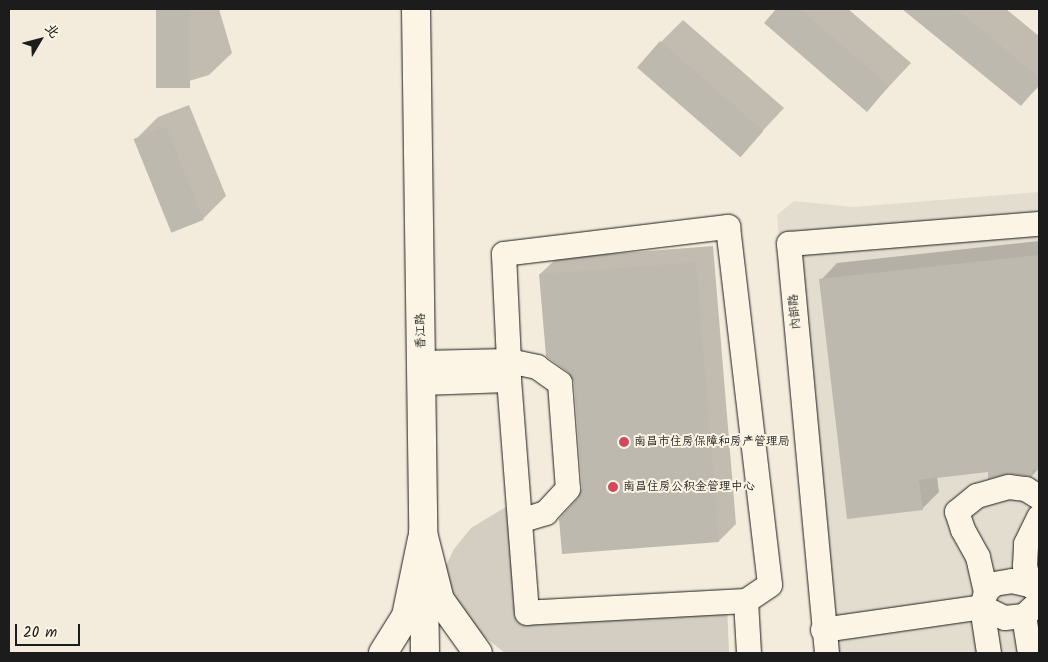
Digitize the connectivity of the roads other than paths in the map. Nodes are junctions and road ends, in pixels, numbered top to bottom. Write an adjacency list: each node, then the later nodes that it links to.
1 (416, 9): 4 (main road, 香江路)
2 (1039, 224): 12 (street, 内部路)
3 (509, 370): 4 (street); 7 (street); 7 (street); 11 (street)
4 (421, 373): 8 (main road, 香江路)
5 (1039, 497): 10 (street)
6 (1039, 517): 9 (street)
7 (520, 521): 11 (street)
8 (423, 533): 13 (main road); 14 (main road, 香江路); 15 (main road)
9 (1033, 599): 10 (street); 10 (street); 20 (street)
10 (984, 600): 12 (street); 19 (street)
11 (740, 602): 16 (street); 17 (street)
12 (823, 630): 18 (street, 内部路)
13 (383, 653)
14 (425, 653)
15 (478, 653)
16 (737, 653)
17 (749, 653)
18 (827, 653)
19 (989, 653)
20 (1030, 653)

